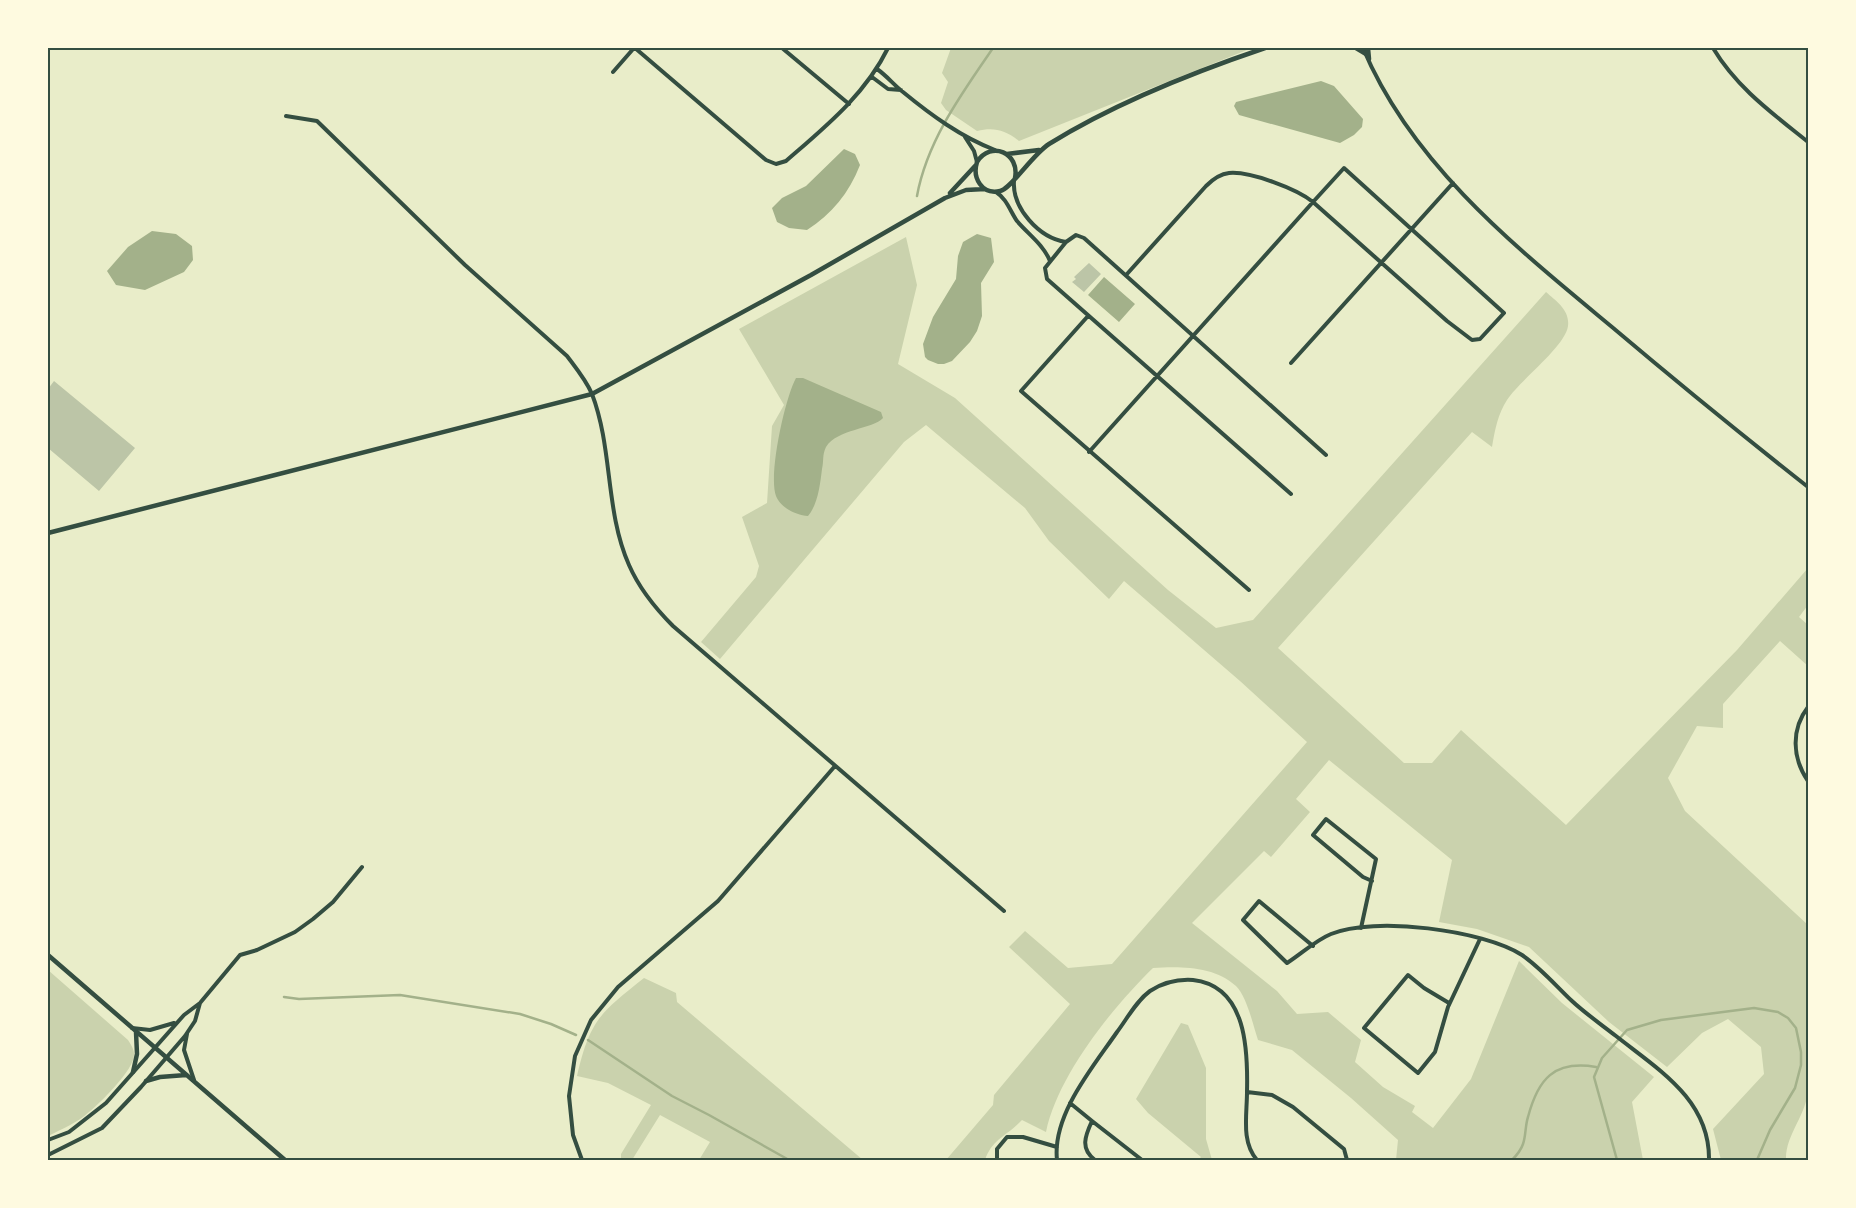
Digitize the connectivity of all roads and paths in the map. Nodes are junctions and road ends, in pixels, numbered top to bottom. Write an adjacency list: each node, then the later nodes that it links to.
1 (635, 48): 11 (street); 14 (street)
2 (782, 48): 14 (street)
3 (888, 48): 10 (street)
4 (1265, 48): 19 (street)
5 (1356, 48): 9 (street)
6 (1363, 48): 9 (street)
7 (1368, 48): 9 (street)
8 (1714, 48): 17 (street)
9 (1368, 57): 23 (street)
10 (877, 69): 12 (street); 13 (street)
11 (614, 72)
12 (872, 77): 13 (street); 14 (street)
13 (901, 90): 16 (street)
14 (849, 104)
15 (286, 116): 37 (street)
16 (963, 136): 18 (street); 21 (street)
17 (1808, 142)
18 (995, 150): 20 (street); 21 (street)
19 (1040, 150): 20 (street); 22 (street)
20 (1007, 154): 22 (street)
21 (976, 164): 24 (street); 26 (street)
22 (1015, 180): 25 (street); 29 (street)
23 (1453, 183): 28 (street); 40 (street)
24 (985, 189): 25 (street); 26 (street)
25 (996, 192): 30 (street)
26 (945, 198): 37 (street)
27 (1314, 202): 28 (street); 31 (street); 32 (street); 34 (street)
28 (1411, 228): 31 (street); 31 (street)
29 (1066, 242): 30 (street); 32 (street)
30 (1050, 261): 33 (street)
31 (1381, 262): 35 (street)
32 (1127, 274): 34 (street)
33 (1088, 316): 36 (street); 38 (street)
34 (1194, 336): 36 (street); 39 (street)
35 (1291, 363)
36 (1157, 376): 38 (street); 41 (street)
37 (592, 394): 42 (street); 45 (street)
38 (1090, 452): 43 (street)
39 (1326, 455)
40 (1808, 487)
41 (1291, 494)
42 (48, 533)
43 (1249, 590)
44 (1808, 707): 46 (street)
45 (835, 766): 49 (street); 73 (street)
46 (1808, 780)
47 (362, 867): 54 (street)
48 (1372, 881): 48 (street); 50 (street)
49 (1004, 911)
50 (1361, 928): 51 (street); 52 (street)
51 (1480, 939): 55 (street); 80 (street)
52 (1313, 946): 52 (street)
53 (48, 955): 57 (street)
54 (200, 1003): 56 (street); 58 (street)
55 (1449, 1003): 55 (street)
56 (177, 1023): 57 (street); 60 (street)
57 (131, 1027): 59 (street)
58 (188, 1031): 61 (street); 65 (street)
59 (136, 1032): 60 (street); 62 (street)
60 (155, 1048): 61 (street); 62 (street)
61 (166, 1057): 63 (street); 64 (street)
62 (133, 1072): 69 (street)
63 (186, 1075): 64 (street); 65 (street)
64 (146, 1081): 71 (street)
65 (194, 1082): 72 (street)
66 (1247, 1092): 67 (street); 78 (street); 79 (street)
67 (1070, 1103): 68 (street); 70 (street)
68 (1092, 1120): 76 (street); 77 (street)
69 (48, 1140)
70 (1057, 1147): 74 (street); 75 (street)
71 (48, 1155)
72 (285, 1160)
73 (582, 1160)
74 (997, 1160)
75 (1057, 1160)
76 (1095, 1160)
77 (1142, 1160)
78 (1257, 1160)
79 (1347, 1160)
80 (1709, 1160)

